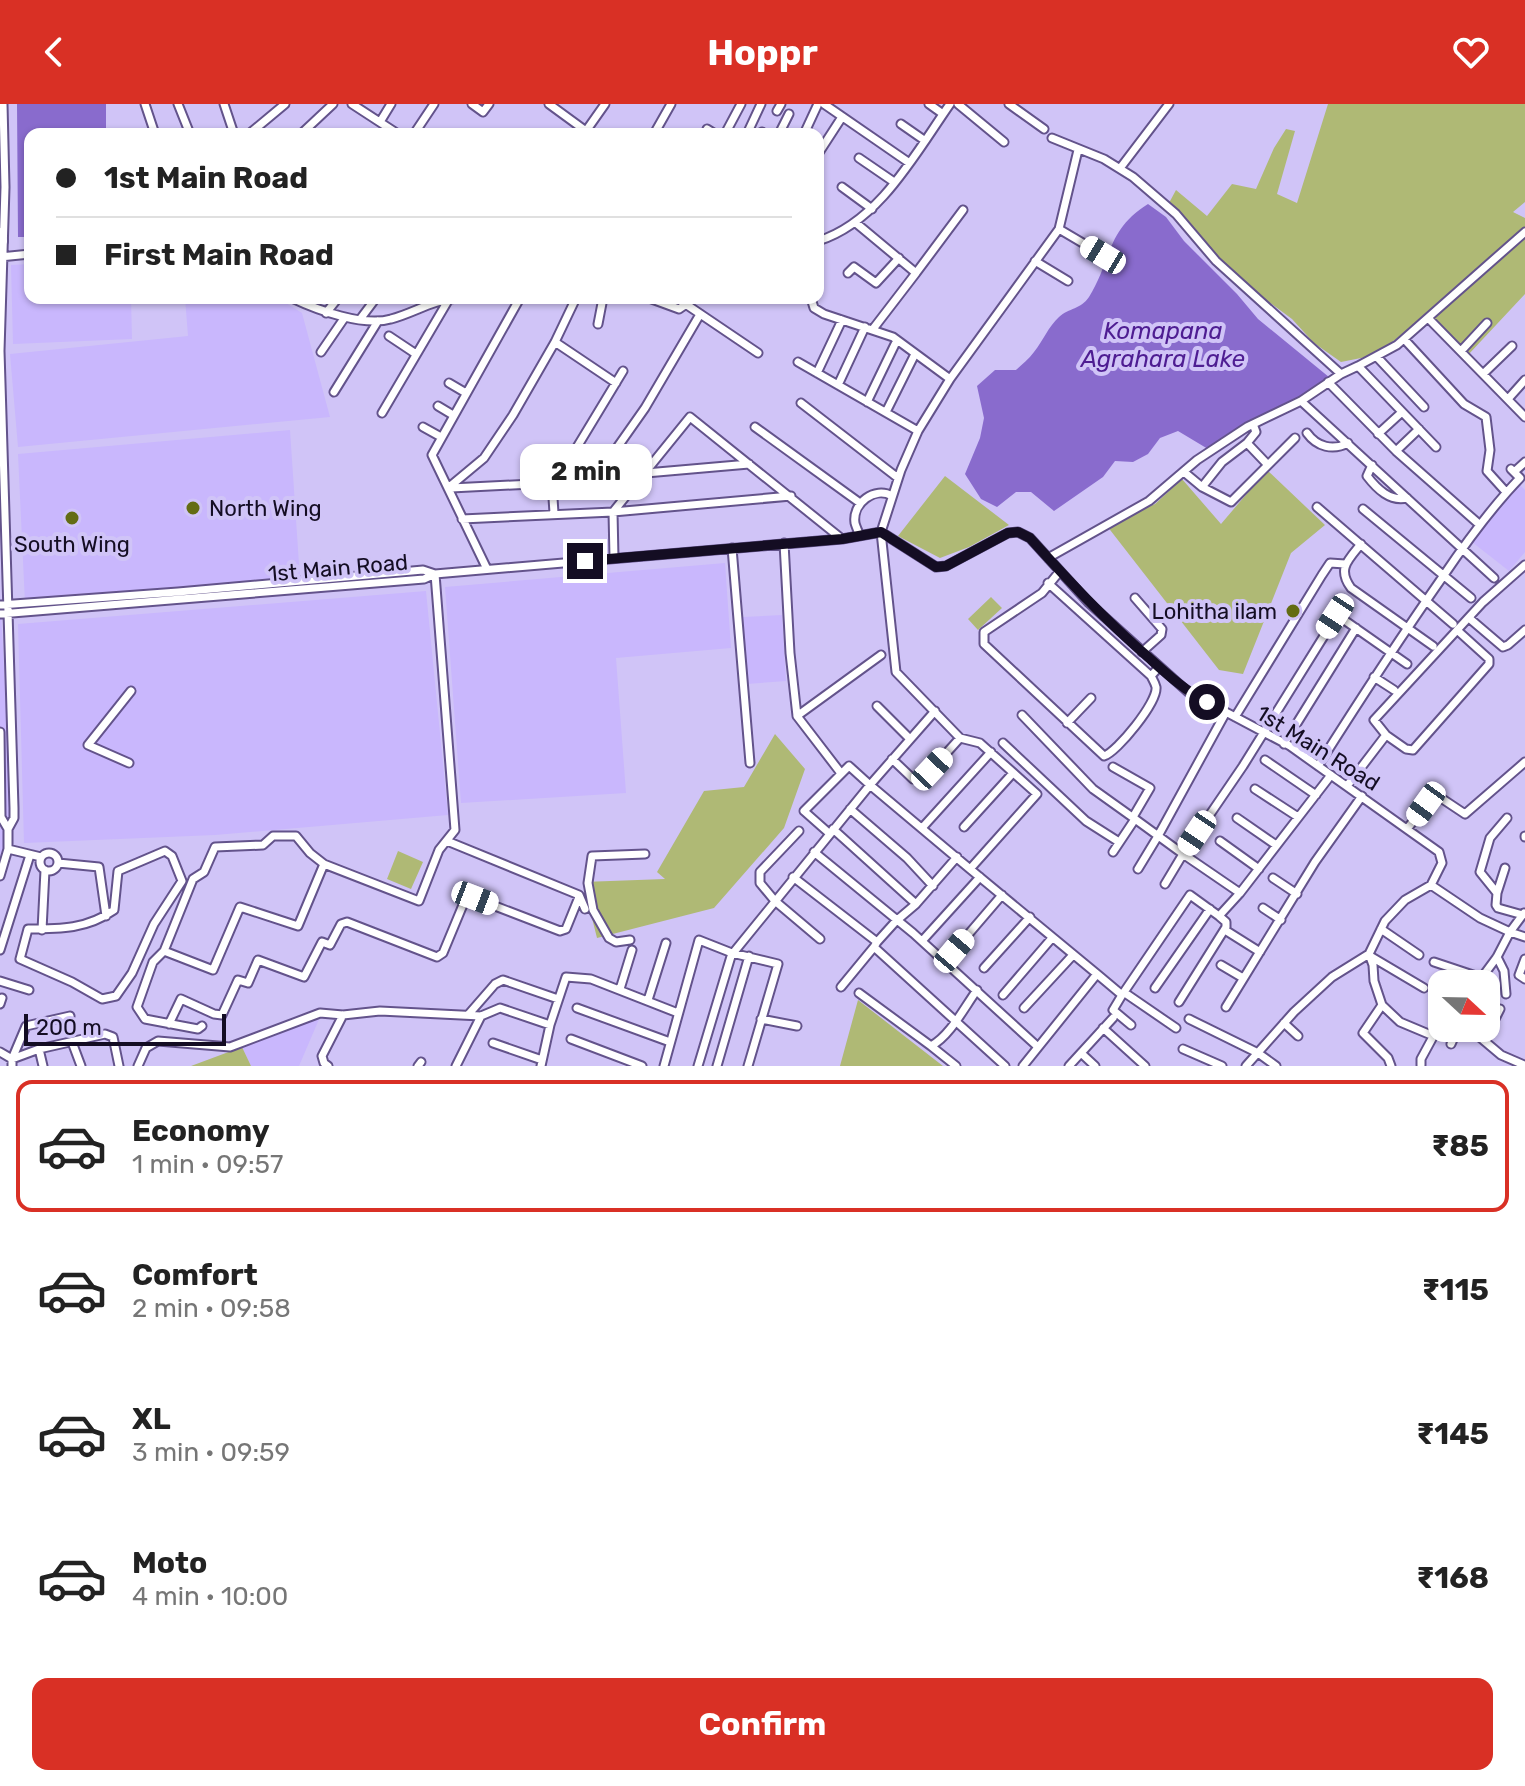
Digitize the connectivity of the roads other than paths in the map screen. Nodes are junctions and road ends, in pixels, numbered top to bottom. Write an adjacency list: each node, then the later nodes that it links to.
1 (3, 104): 59 (street)
2 (145, 104): 29 (street)
3 (178, 104): 30 (street)
4 (234, 104): 23 (street)
5 (285, 104): 32 (street)
6 (333, 104): 33 (street)
7 (354, 104): 27 (street)
8 (391, 104): 27 (street)
9 (434, 104): 35 (street)
10 (472, 104): 11 (street)
11 (489, 104)
12 (549, 104): 36 (street)
13 (605, 104): 37 (street)
14 (671, 104): 38 (street)
15 (741, 104): 39 (street)
16 (761, 104): 40 (street)
17 (929, 104): 25 (street)
18 (950, 104): 25 (street)
19 (958, 104): 46 (street)
20 (1009, 104): 43 (street)
21 (1169, 104): 51 (street)
22 (826, 106): 26 (street); 42 (street)
23 (226, 107): 31 (street)
24 (789, 114): 41 (street)
25 (943, 114): 45 (street)
26 (842, 117): 47 (street); 50 (street)
27 (380, 122): 34 (street)
28 (901, 124): 45 (street)
29 (153, 128)
30 (188, 128)
31 (232, 128)
32 (256, 128)
33 (307, 128)
34 (389, 128)
35 (418, 128)
36 (581, 128)
37 (591, 128)
38 (657, 128)
39 (728, 128)
40 (750, 128)
41 (782, 128)
42 (809, 128)
43 (1044, 129)
44 (1052, 138): 48 (street)
45 (924, 140): 50 (street)
46 (1004, 142)
47 (824, 145)
48 (1078, 150): 51 (street); 57 (street)
49 (859, 158): 52 (street)
50 (908, 162): 52 (street)
51 (1121, 167): 106 (street)
52 (894, 182): 54 (street)
53 (842, 187): 54 (street)
54 (872, 209): 56 (street)
55 (963, 210): 67 (street)
56 (856, 223): 60 (street); 64 (street)
57 (1059, 229): 62 (street); 65 (street)
58 (1525, 232): 84 (street)
59 (1, 237): 63 (street)
60 (824, 238)
61 (24, 255): 63 (street)
62 (1103, 255)
63 (1, 257): 91 (street)
64 (899, 258): 66 (street); 67 (street)
65 (1035, 261): 68 (street); 108 (street)
66 (848, 273)
67 (916, 273): 89 (street)
68 (1068, 281)
69 (306, 304): 80 (street)
70 (333, 304): 80 (street)
71 (372, 304): 83 (street)
72 (422, 304): 86 (street)
73 (446, 304): 99 (street)
74 (517, 304): 115 (street)
75 (573, 304): 94 (street)
76 (602, 304): 88 (street)
77 (665, 304): 79 (street)
78 (813, 304): 85 (street)
79 (687, 305): 81 (street)
80 (326, 313): 82 (street)
81 (699, 316): 98 (street); 154 (street)
82 (345, 317): 83 (street); 97 (street)
83 (361, 318): 86 (street)
84 (1429, 319): 92 (street); 96 (street)
85 (842, 320): 89 (street); 105 (street)
86 (378, 321): 114 (street)
87 (1487, 323): 96 (street)
88 (598, 324)
89 (869, 328): 93 (street); 113 (street)
90 (389, 336): 99 (street)
91 (0, 339): 185 (street)
92 (1404, 339): 101 (street); 153 (street)
93 (897, 340): 100 (street); 118 (street)
94 (555, 342): 112 (street); 152 (street)
95 (1512, 346): 107 (street)
96 (1461, 351): 107 (street)
97 (321, 352)
98 (758, 353)
99 (416, 354): 124 (street)
100 (915, 354): 108 (street); 122 (street)
101 (1377, 357): 103 (street); 121 (street)
102 (798, 362): 105 (street)
103 (1358, 366): 106 (street); 123 (street)
104 (623, 371): 112 (street)
105 (817, 373): 113 (street)
106 (1341, 374): 110 (street)
107 (1483, 374): 116 (street)
108 (950, 379): 131 (street)
109 (1525, 380): 116 (street)
110 (1328, 382): 117 (street); 133 (street)
111 (449, 383): 115 (street)
112 (616, 383): 150 (street)
113 (838, 385): 118 (street)
114 (334, 392)
115 (466, 393): 125 (street)
116 (1508, 399): 126 (street)
117 (1301, 401): 127 (street); 138 (street)
118 (867, 402): 122 (street)
119 (801, 403): 149 (street)
120 (438, 406): 125 (street)
121 (1424, 407)
122 (886, 412): 131 (street)
123 (1402, 412): 130 (street); 133 (street)
124 (382, 413)
125 (453, 415): 134 (street)
126 (1525, 417)
127 (1253, 424): 136 (street); 137 (street)
128 (423, 427): 134 (street)
129 (755, 427): 158 (street)
130 (1419, 429): 139 (street); 140 (street)
131 (918, 431): 149 (street)
132 (1307, 433): 138 (street)
133 (1378, 434): 140 (street)
134 (441, 437): 152 (street)
135 (1295, 438): 144 (street)
136 (1223, 443): 141 (street); 146 (street)
137 (1247, 443): 141 (street); 144 (street)
138 (1348, 443): 145 (street)
139 (1436, 447)
140 (1396, 451): 164 (street)
141 (1233, 454): 151 (street)
142 (1525, 462): 148 (street)
143 (749, 464): 147 (street); 147 (street); 155 (street)
144 (1268, 465): 151 (street)
145 (1372, 465): 157 (street); 157 (street)
146 (1184, 472): 151 (street); 173 (street)
147 (646, 473): 161 (street)
148 (1518, 476): 153 (street)
149 (898, 478): 156 (street)
150 (552, 483): 152 (street); 154 (street)
151 (1202, 487)
152 (448, 488): 163 (street)
153 (1506, 492): 164 (street)
154 (552, 494): 162 (street)
155 (791, 496): 161 (street); 167 (street)
156 (892, 496): 158 (street); 165 (street)
157 (1407, 498): 171 (street)
158 (860, 503): 166 (street)
159 (1317, 507): 169 (street)
160 (1363, 509): 179 (street)
161 (613, 512): 162 (street); 172 (street)
162 (554, 513): 163 (street)
163 (462, 519): 176 (street)
164 (1480, 525): 171 (street)
165 (881, 532): 166 (street, 1st Main Road); 173 (street, 1st Main Road); 203 (street)
166 (860, 536): 167 (street, 1st Main Road)
167 (842, 539): 168 (street, 1st Main Road)
168 (784, 543): 170 (street, 1st Main Road); 206 (street)
169 (1361, 544): 174 (street); 184 (street)
170 (732, 548): 172 (street, 1st Main Road); 221 (street)
171 (1461, 549): 179 (street); 180 (street)
172 (614, 558): 176 (street, 1st Main Road)
173 (1048, 558): 177 (street, 1st Main Road)
174 (1345, 564): 187 (street); 207 (street)
175 (1525, 565): 186 (street)
176 (487, 569): 178 (street, 1st Main Road)
177 (1060, 571): 181 (street); 192 (street, 1st Main Road)
178 (435, 574): 185 (street, 1st Main Road); 246 (street)
179 (1444, 575): 183 (street); 184 (street)
180 (1494, 578)
181 (1048, 583): 197 (street); 208 (street)
182 (1135, 598): 192 (street)
183 (1471, 598)
184 (1426, 600): 187 (street); 188 (street)
185 (4, 610): 241 (street)
186 (1469, 618): 188 (street); 190 (street)
187 (1407, 627): 191 (street); 193 (street)
188 (1455, 627): 211 (street); 211 (street)
189 (1356, 628): 193 (street); 210 (street); 215 (street)
190 (1525, 630)
191 (1433, 646)
192 (1142, 652): 196 (street, 1st Main Road)
193 (1390, 652): 195 (street); 198 (street)
194 (881, 655): 206 (street)
195 (1407, 664)
196 (1159, 667): 197 (street); 204 (street, 1st Main Road)
197 (1151, 676): 208 (street)
198 (1374, 677): 199 (street); 222 (street)
199 (1394, 690)
200 (131, 691): 220 (street)
201 (1091, 698): 208 (street)
202 (877, 706): 213 (street)
203 (935, 711): 212 (street); 213 (street)
204 (1226, 712): 207 (street, 1st Main Road); 245 (street)
205 (1022, 715): 236 (street)
206 (797, 716): 225 (street)
207 (1235, 717): 210 (street, 1st Main Road)
208 (1067, 723)
209 (0, 732): 241 (street)
210 (1263, 732): 215 (street, 1st Main Road); 254 (street)
211 (1386, 735): 230 (street)
212 (960, 738): 216 (street); 224 (street)
213 (910, 739): 217 (street)
214 (1003, 743): 248 (street)
215 (1284, 744): 222 (street, 1st Main Road)
216 (991, 752): 226 (street); 240 (street)
217 (892, 759): 228 (street); 229 (street)
218 (1265, 760): 232 (street)
219 (1525, 762): 242 (street)
220 (129, 763)
221 (750, 763)
222 (1318, 766): 227 (street, 1st Main Road)
223 (1113, 767): 236 (street)
224 (932, 769)
225 (840, 772): 229 (street); 244 (street)
226 (1013, 773): 239 (street); 261 (street)
227 (1331, 775): 230 (street, 1st Main Road); 232 (street)
228 (913, 779)
229 (870, 785): 234 (street); 240 (street)
230 (1347, 786): 233 (street, 1st Main Road)
231 (1255, 789): 235 (street)
232 (1316, 795): 235 (street)
233 (1362, 796): 242 (street, 1st Main Road); 274 (street)
234 (850, 809): 244 (street); 271 (street)
235 (1298, 817): 249 (street)
236 (1134, 818): 245 (street); 248 (street)
237 (1237, 818): 249 (street)
238 (1507, 818): 273 (street)
239 (964, 827)
240 (922, 828): 257 (street)
241 (8, 829): 250 (street)
242 (1407, 829): 270 (street, 1st Main Road)
243 (799, 831): 277 (street)
244 (832, 831): 251 (street); 278 (street)
245 (1158, 836): 254 (street); 262 (street)
246 (447, 841): 259 (street); 276 (street)
247 (1220, 841): 263 (street)
248 (1119, 842): 252 (street)
249 (1276, 845): 263 (street)
250 (8, 849): 255 (street); 265 (street)
251 (814, 852): 266 (street); 288 (street)
252 (1113, 852)
253 (645, 854): 280 (street)
254 (1183, 854): 269 (street); 272 (street)
255 (30, 855): 256 (street); 300 (street)
256 (41, 857): 258 (street); 264 (street)
257 (957, 857): 261 (street); 271 (street)
258 (58, 863): 264 (street); 284 (street)
259 (324, 864): 302 (street); 302 (street)
260 (1505, 868): 273 (street)
261 (970, 869): 267 (street)
262 (1138, 869)
263 (1259, 869): 272 (street)
264 (45, 870): 290 (street)
265 (0, 876)
266 (793, 877): 277 (street); 299 (street)
267 (980, 877): 275 (street); 297 (street)
268 (1273, 878): 274 (street)
269 (1165, 884)
270 (1431, 885): 289 (street); 292 (street)
271 (933, 886): 278 (street)
272 (1240, 893): 285 (street)
273 (1497, 893): 283 (street)
274 (1297, 894): 287 (street)
275 (1002, 895): 286 (street); 303 (street)
276 (579, 897): 280 (street); 282 (street)
277 (775, 901): 295 (street); 304 (street)
278 (916, 904): 288 (street)
279 (1263, 908): 287 (street)
280 (589, 909): 282 (street); 296 (street)
281 (1210, 909): 285 (street); 324 (street); 330 (street)
282 (574, 912): 351 (street)
283 (1524, 913): 292 (street)
284 (106, 916): 290 (street); 290 (street)
285 (1219, 916): 291 (street)
286 (1030, 917): 294 (street); 315 (street)
287 (1281, 920): 305 (street)
288 (896, 921): 297 (street); 299 (street)
289 (1381, 929): 307 (street); 308 (street)
290 (42, 930)
291 (1225, 930): 305 (street); 335 (street)
292 (1510, 932): 293 (street); 310 (street)
293 (1525, 937)
294 (1052, 938): 306 (street); 332 (street)
295 (820, 939)
296 (630, 940)
297 (922, 941): 328 (street)
298 (666, 943): 334 (street)
299 (876, 945): 323 (street); 349 (street)
300 (0, 950)
301 (632, 950): 326 (street)
302 (164, 951): 351 (street)
303 (954, 951)
304 (733, 952): 309 (street); 340 (street); 386 (street)
305 (1260, 952): 320 (street)
306 (1073, 955): 319 (street); 339 (street)
307 (1370, 955): 325 (street); 336 (street); 350 (street)
308 (1419, 955)
309 (749, 956): 347 (street); 387 (street)
310 (1497, 957): 314 (street); 317 (street)
311 (1525, 959): 321 (street)
312 (1434, 962): 316 (street)
313 (1221, 965): 320 (street)
314 (1501, 967): 318 (street); 331 (street)
315 (984, 968)
316 (1453, 970)
317 (1487, 970)
318 (1510, 971)
319 (1097, 974): 330 (street); 368 (street)
320 (1243, 978): 337 (street)
321 (1525, 979)
322 (0, 981): 327 (street)
323 (841, 987)
324 (1155, 988)
325 (1424, 988)
326 (620, 989): 333 (street); 334 (street)
327 (29, 990)
328 (977, 990): 349 (street); 368 (street)
329 (859, 993): 367 (street)
330 (1124, 994): 353 (street); 358 (street)
331 (1506, 994)
332 (1003, 995)
333 (558, 999): 342 (street); 352 (street)
334 (648, 1000): 340 (street)
335 (1179, 1002)
336 (1382, 1005): 359 (street); 398 (street)
337 (1226, 1007)
338 (577, 1008): 363 (street)
339 (1024, 1008)
340 (678, 1013): 363 (street)
341 (343, 1015): 342 (street); 381 (street); 382 (street)
342 (468, 1015): 345 (street)
343 (31, 1016): 354 (street)
344 (70, 1016): 354 (street)
345 (481, 1016): 352 (street); 383 (street)
346 (1113, 1018): 357 (street)
347 (761, 1019): 356 (street); 388 (street)
348 (1189, 1019): 373 (street)
349 (954, 1021): 367 (street); 390 (street)
350 (1284, 1023): 360 (street); 373 (street)
351 (169, 1024): 355 (street)
352 (550, 1025): 375 (street)
353 (1131, 1025)
354 (26, 1026): 374 (street)
355 (202, 1026)
356 (797, 1026)
357 (1103, 1028): 372 (street); 394 (street)
358 (1176, 1028)
359 (1428, 1033)
360 (1298, 1036)
361 (571, 1039): 384 (street)
362 (72, 1042): 369 (street); 379 (street); 380 (street)
363 (670, 1042): 385 (street)
364 (1430, 1042): 376 (street)
365 (1486, 1042): 377 (street)
366 (493, 1043): 375 (street)
367 (931, 1046): 389 (street)
368 (1038, 1047): 391 (street)
369 (39, 1049): 374 (street); 378 (street)
370 (1183, 1049): 395 (street)
371 (0, 1052): 374 (street)
372 (1081, 1053): 392 (street); 393 (street)
373 (1258, 1053): 396 (street); 397 (street)
374 (12, 1062)
375 (541, 1063)
376 (1421, 1065)
377 (1524, 1065)
378 (43, 1066)
379 (81, 1066)
380 (119, 1066)
381 (138, 1066)
382 (328, 1066)
383 (456, 1066)
384 (642, 1066)
385 (664, 1066)
386 (698, 1066)
387 (717, 1066)
388 (748, 1066)
389 (956, 1066)
390 (1005, 1066)
391 (1023, 1066)
392 (1069, 1066)
393 (1095, 1066)
394 (1145, 1066)
395 (1222, 1066)
396 (1246, 1066)
397 (1276, 1066)
398 (1391, 1066)

